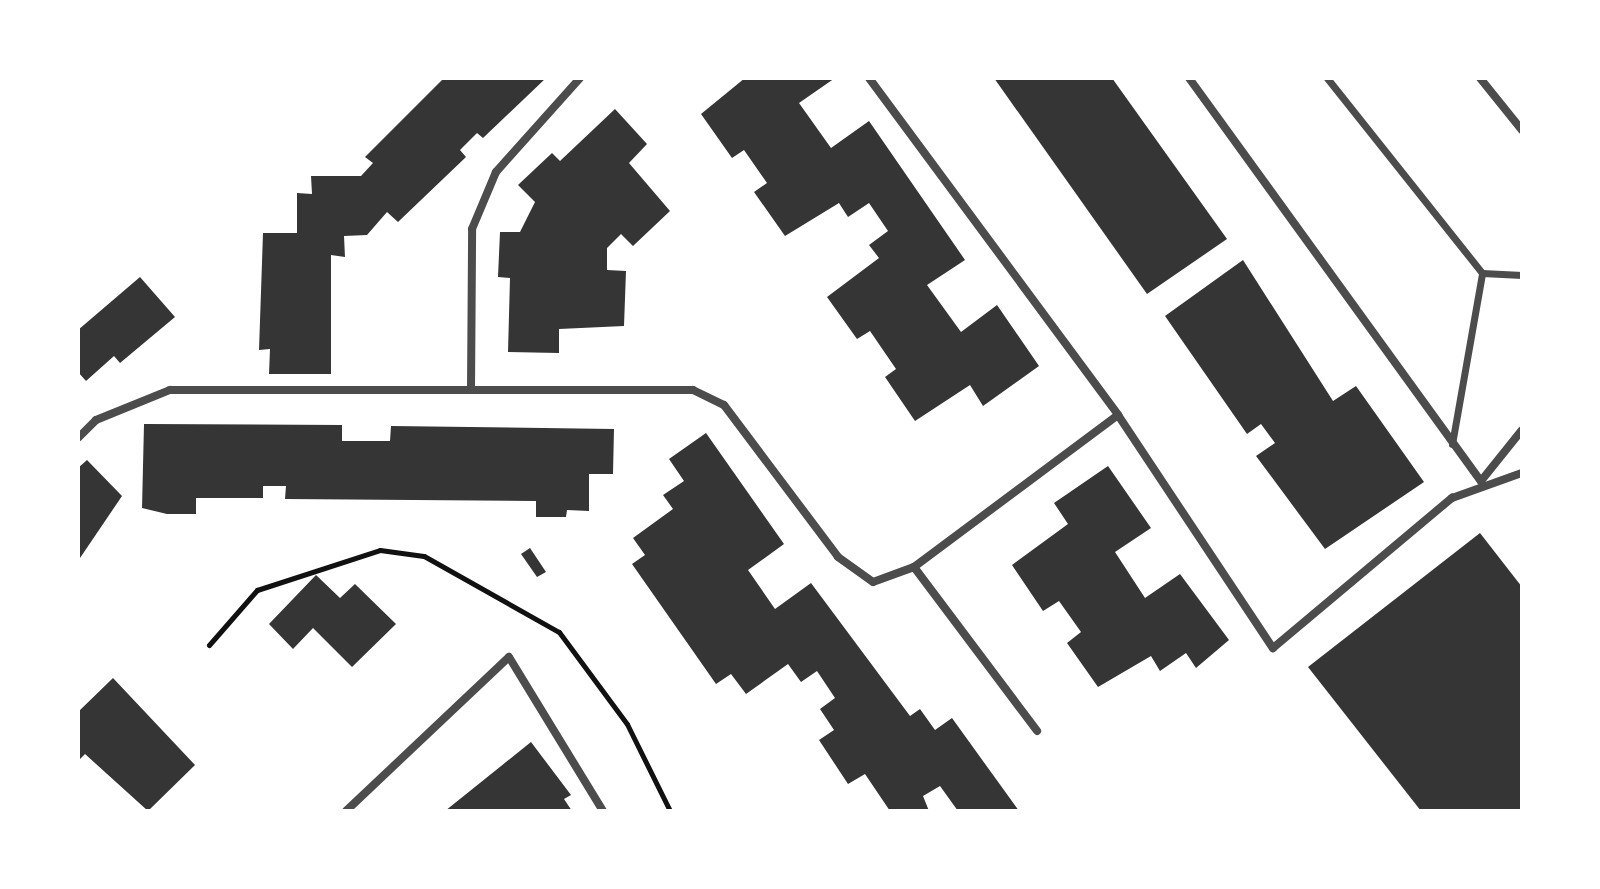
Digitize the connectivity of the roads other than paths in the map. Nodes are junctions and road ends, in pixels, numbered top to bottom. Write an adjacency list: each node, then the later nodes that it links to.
1 (580, 78): 9 (street)
2 (869, 78): 10 (street)
3 (1189, 78): 13 (street)
4 (1327, 78): 7 (street)
5 (1480, 78): 6 (street)
6 (1522, 130)
7 (1482, 273): 8 (street); 13 (street)
8 (1522, 275)
9 (471, 390): 12 (street); 16 (street)
10 (1118, 415): 15 (street); 16 (street)
11 (1522, 430): 15 (street)
12 (78, 438)
13 (1452, 448): 15 (street)
14 (1522, 473): 15 (street)
15 (1481, 482)
16 (914, 567): 17 (street)
17 (1037, 731)
18 (346, 811): 19 (street)
19 (603, 811)

